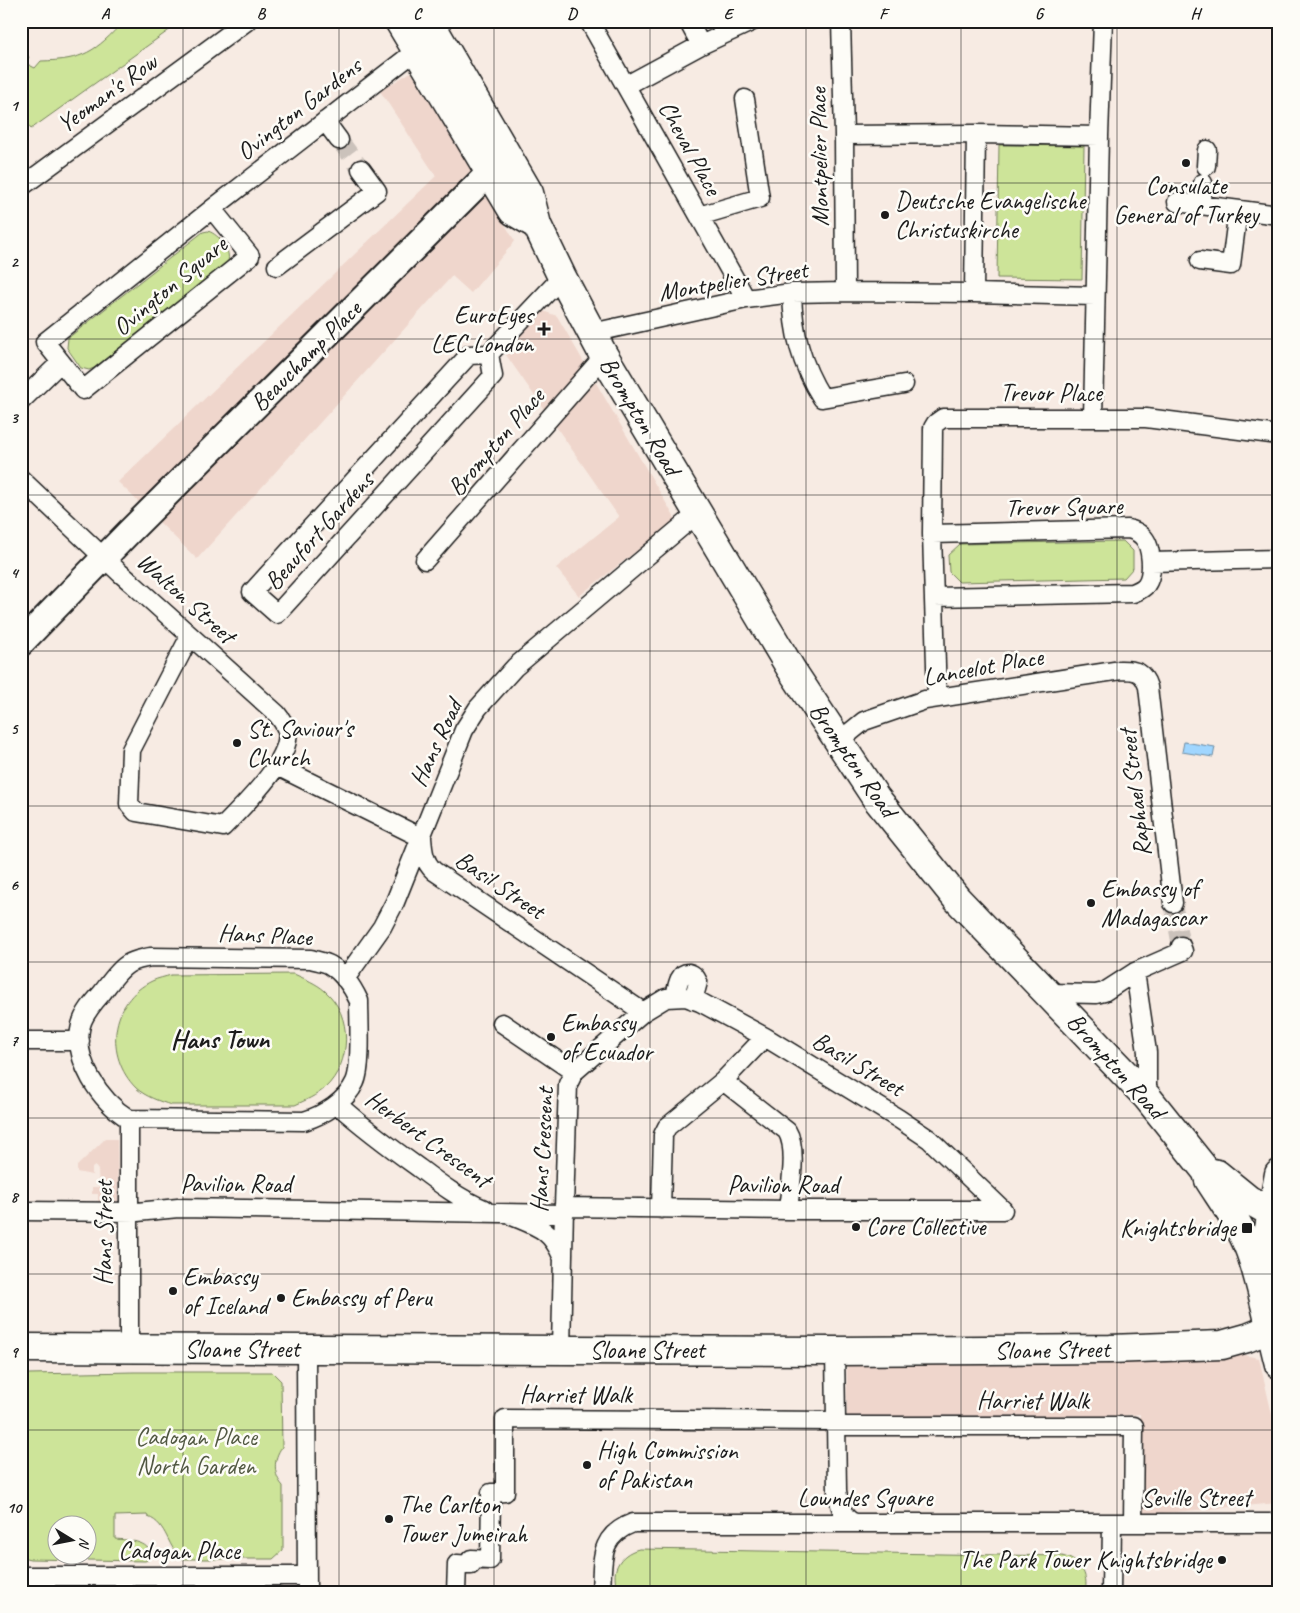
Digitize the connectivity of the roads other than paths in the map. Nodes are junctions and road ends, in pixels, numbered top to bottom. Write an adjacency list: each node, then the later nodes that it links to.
1 (247, 21): 21 (street, Yeoman's Row)
2 (399, 21): 10 (main road, Brompton Road)
3 (429, 21): 18 (main road, Brompton Road)
4 (589, 21): 11 (street, Cheval Place)
5 (688, 21): 9 (street)
6 (753, 21): 9 (street)
7 (841, 21): 15 (street, Montpelier Place)
8 (1102, 21): 16 (street)
9 (701, 45): 11 (street)
10 (417, 50): 13 (street, Ovington Gardens); 18 (main road, Brompton Road)
11 (626, 85): 27 (street, Cheval Place)
12 (746, 99): 27 (street)
13 (325, 121): 17 (street); 24 (street, Ovington Gardens)
14 (976, 134): 15 (street); 16 (street); 33 (street)
15 (844, 135): 31 (street, Montpelier Place)
16 (1099, 136): 34 (street)
17 (338, 140)
18 (498, 164): 30 (main road, Brompton Road); 46 (main road, Beauchamp Place)
19 (1205, 166): 23 (street)
20 (361, 170): 29 (street)
21 (21, 187)
22 (1177, 202): 23 (street)
23 (1200, 205): 25 (street)
24 (212, 208): 38 (street, Ovington Square); 38 (street, Ovington Square)
25 (1238, 210): 26 (street); 28 (street)
26 (1279, 215)
27 (700, 216): 35 (street, Cheval Place)
28 (1200, 261)
29 (277, 266)
30 (562, 278): 36 (main road, Brompton Road); 37 (street)
31 (845, 292): 32 (street, Montpelier Street); 33 (street, Montpelier Street)
32 (792, 293): 35 (street, Montpelier Street); 39 (street)
33 (974, 293): 34 (street, Montpelier Street)
34 (1095, 296): 41 (street)
35 (746, 299): 36 (street, Montpelier Street)
36 (598, 345): 44 (main road, Brompton Road); 48 (street, Brompton Place)
37 (489, 354): 37 (street, Beaufort Gardens)
38 (61, 362): 40 (street)
39 (904, 384)
40 (21, 401)
41 (1093, 418): 42 (street, Trevor Place); 45 (street, Trevor Place)
42 (1279, 435)
43 (21, 480): 46 (street, Walton Street)
44 (698, 513): 55 (main road, Brompton Road); 57 (street, Hans Road)
45 (932, 534): 49 (street, Trevor Square); 50 (street)
46 (105, 558): 51 (street, Walton Street); 52 (main road, Beauchamp Place)
47 (1279, 559): 49 (street)
48 (425, 560)
49 (1151, 562): 50 (street)
50 (934, 597): 54 (street)
51 (190, 636): 56 (street, Walton Street); 56 (street)
52 (21, 644)
53 (1144, 677): 54 (street, Lancelot Place); 58 (street, Raphael Street)
54 (937, 698): 55 (street, Lancelot Place)
55 (838, 742): 62 (main road, Brompton Road)
56 (277, 766): 57 (street)
57 (422, 838): 61 (street, Hans Road); 65 (street, Basil Street)
58 (1173, 903)
59 (1182, 948): 60 (street)
60 (1136, 972): 62 (street); 72 (street)
61 (345, 980): 69 (street, Hans Place); 73 (street, Hans Place)
62 (1049, 993): 72 (main road, Brompton Road)
63 (670, 998): 64 (street, Basil Street); 64 (street); 65 (street, Hans Crescent)
64 (693, 1000): 67 (street, Basil Street)
65 (643, 1012): 70 (street, Hans Crescent)
66 (502, 1023): 70 (street)
67 (765, 1037): 71 (street); 80 (street, Basil Street)
68 (21, 1041): 69 (street)
69 (80, 1041): 74 (street, Hans Place)
70 (574, 1072): 78 (street, Hans Crescent)
71 (723, 1081): 77 (street); 79 (street)
72 (1147, 1097): 75 (main road, Brompton Road)
73 (337, 1104): 74 (street, Hans Place); 84 (street, Herbert Crescent)
74 (128, 1119): 82 (street, Hans Street)
75 (1207, 1172): 85 (main road, Brompton Road); 87 (main road)
76 (1279, 1174): 85 (main road)
77 (661, 1209): 78 (street, Pavilion Road); 79 (street, Pavilion Road)
78 (564, 1210): 84 (street, Herbert Crescent); 86 (street, Hans Crescent)
79 (788, 1210): 80 (street, Pavilion Road)
80 (1002, 1210)
81 (21, 1211): 82 (street, Pavilion Road)
82 (129, 1212): 83 (street, Pavilion Road); 90 (street, Hans Street)
83 (450, 1212): 84 (street, Herbert Crescent)
84 (499, 1213): 86 (street, Herbert Crescent)
85 (1275, 1215): 87 (main road)
86 (563, 1259): 92 (street, Hans Crescent)
87 (1264, 1298): 88 (main road)
88 (1276, 1329): 93 (main road, Sloane Street); 94 (main road)
89 (21, 1348): 90 (main road, Sloane Street)
90 (131, 1348): 91 (main road, Sloane Street)
91 (306, 1349): 92 (main road, Sloane Street); 103 (street, Cadogan Place)
92 (562, 1350): 93 (main road, Sloane Street)
93 (836, 1351): 95 (street)
94 (1279, 1364)
95 (836, 1424): 96 (street); 99 (street, Harriet Walk); 104 (street, Harriet Walk)
96 (837, 1492): 97 (street); 98 (street)
97 (819, 1522): 98 (street, Lowndes Square); 105 (street, Lowndes Square)
98 (857, 1523): 100 (street, Lowndes Square)
99 (1136, 1523): 100 (street, Seville Street); 101 (street, Seville Street)
100 (1112, 1524): 106 (street)
101 (1279, 1524)
102 (21, 1576): 103 (street, Cadogan Place)
103 (307, 1584)
104 (456, 1592)
105 (601, 1592)
106 (1111, 1592)

